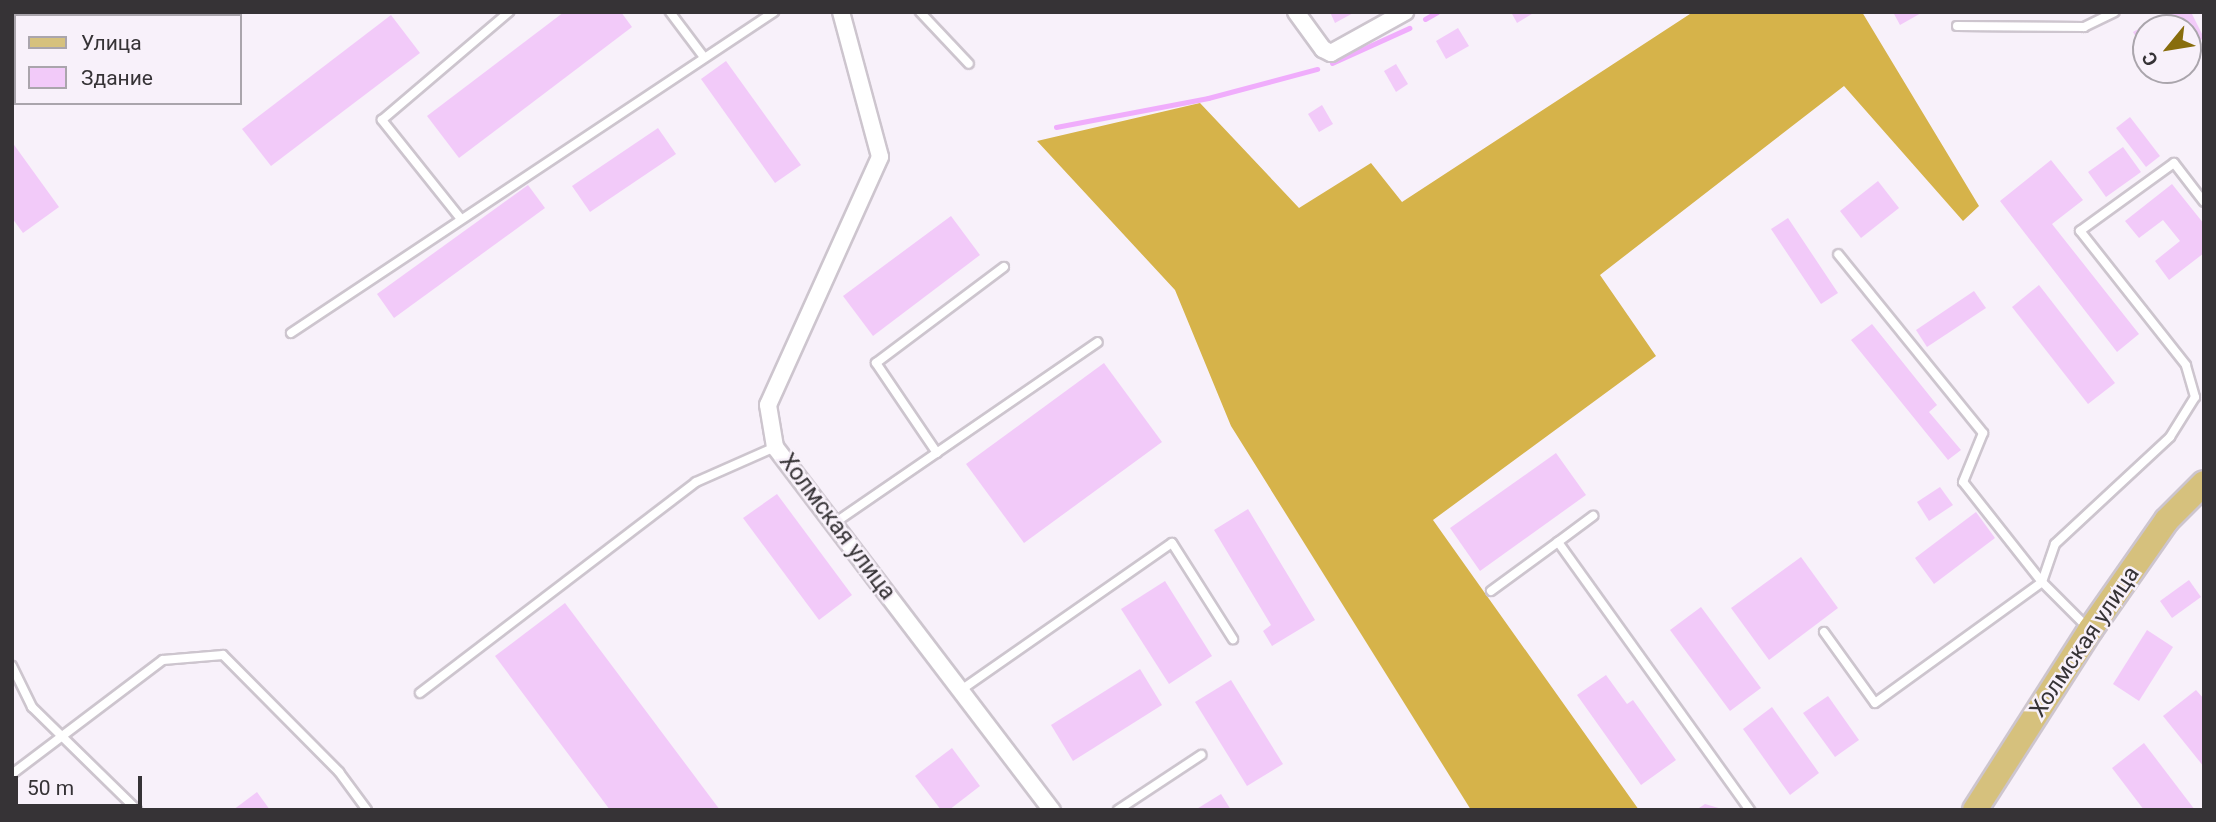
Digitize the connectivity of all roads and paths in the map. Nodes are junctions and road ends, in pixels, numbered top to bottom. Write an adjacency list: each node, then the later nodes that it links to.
1 (509, 12): 13 (lane)
2 (670, 12): 10 (lane)
3 (774, 12): 10 (lane)
4 (841, 12): 18 (street, Холмская улица)
5 (920, 12): 11 (lane)
6 (1296, 12): 7 (street)
7 (1405, 12)
8 (2115, 12): 9 (lane)
9 (1957, 26)
10 (703, 56): 13 (lane)
11 (969, 64)
12 (2204, 202): 24 (lane)
13 (461, 219): 16 (lane)
14 (1838, 254): 24 (lane)
15 (1004, 267): 19 (lane)
16 (291, 333)
17 (1098, 342): 19 (lane)
18 (775, 447): 22 (street, Холмская улица); 31 (lane)
19 (937, 453): 22 (lane)
20 (2204, 482): 26 (main road, Холмская улица)
21 (1593, 516): 23 (lane)
22 (833, 524): 30 (street, Холмская улица)
23 (1558, 542): 25 (lane); 39 (lane)
24 (2042, 582): 26 (lane); 27 (lane)
25 (1491, 591)
26 (2090, 630): 40 (main road, Холмская улица)
27 (1824, 632)
28 (1233, 639): 30 (lane)
29 (12, 666): 32 (lane)
30 (961, 690): 37 (street, Холмская улица)
31 (420, 693)
32 (63, 736): 34 (lane); 35 (lane); 36 (lane)
33 (1201, 755): 38 (lane)
34 (12, 774)
35 (137, 810)
36 (367, 810)
37 (1052, 810)
38 (1118, 810)
39 (1750, 810)
40 (1975, 810)

